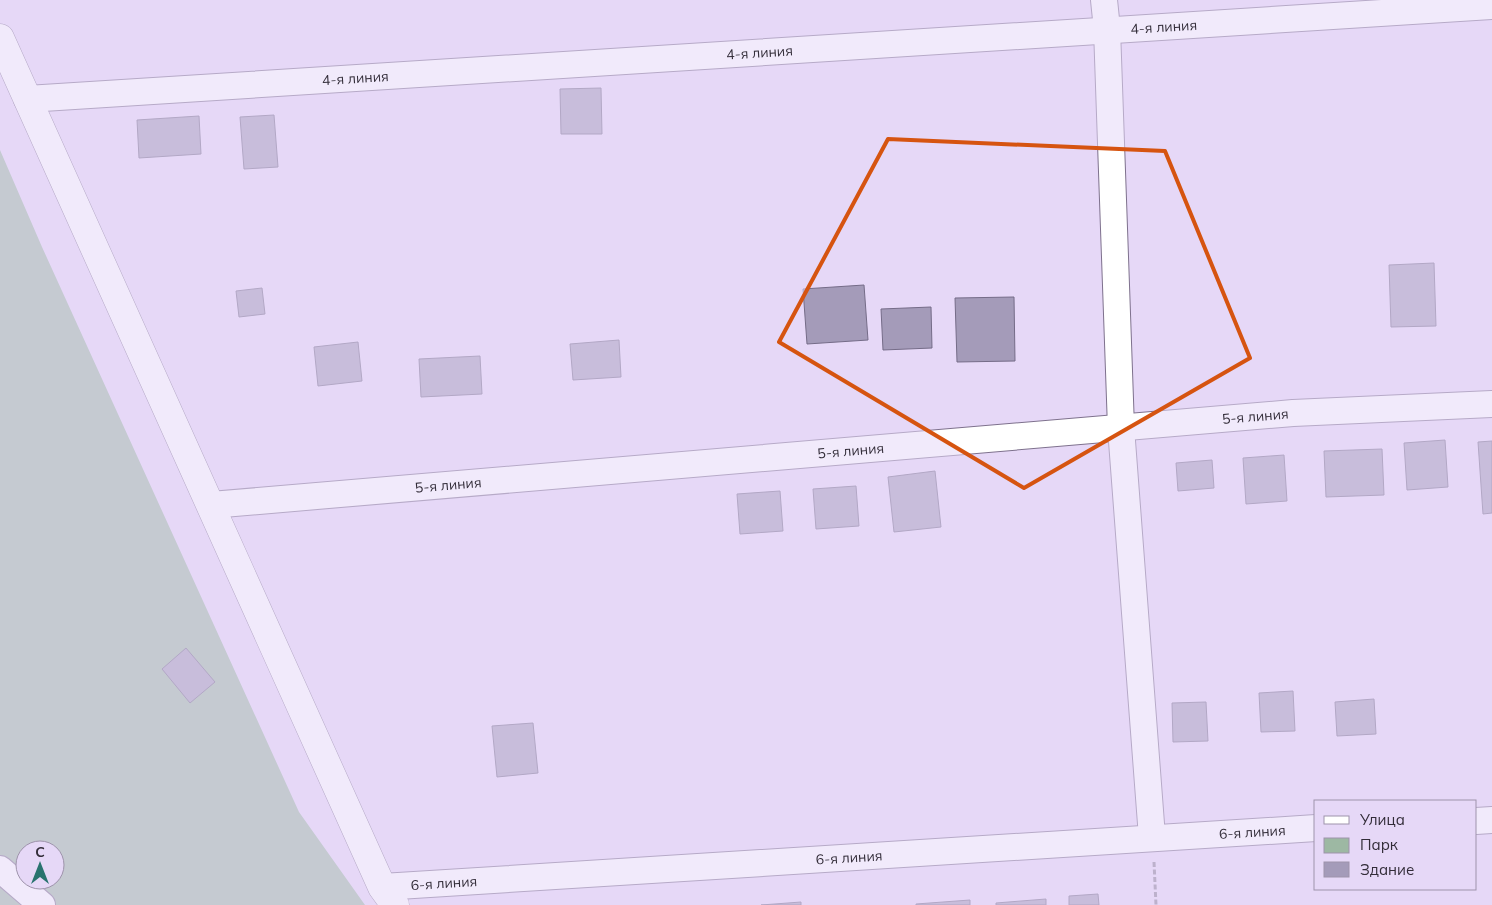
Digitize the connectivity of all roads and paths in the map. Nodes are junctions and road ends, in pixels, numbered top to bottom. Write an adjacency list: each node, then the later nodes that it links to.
1 (1104, 0): 3 (street)
2 (1492, 6): 3 (street, 4-я линия)
3 (1107, 29): 5 (street, 4-я линия); 7 (street)
4 (0, 38): 5 (street)
5 (27, 99): 8 (street)
6 (1492, 404): 7 (street, 5-я линия)
7 (1121, 428): 8 (street, 5-я линия); 12 (street)
8 (211, 505): 14 (street)
9 (1492, 820): 10 (street)
10 (1477, 821)
11 (1314, 828): 12 (street, 6-я линия)
12 (1152, 837): 14 (street, 6-я линия); 16 (path)
13 (0, 869): 15 (street)
14 (389, 896)
15 (42, 905)
16 (1156, 905)

